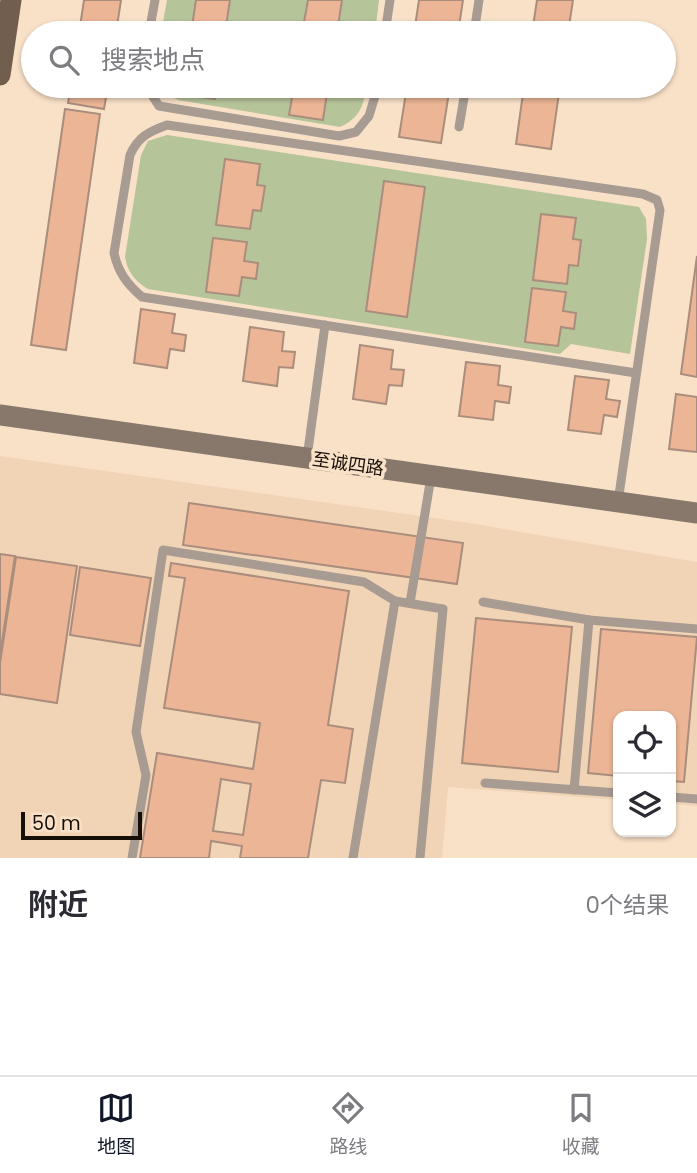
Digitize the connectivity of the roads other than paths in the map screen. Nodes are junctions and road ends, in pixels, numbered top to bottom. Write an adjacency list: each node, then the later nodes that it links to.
1 (11, 0): 8 (main road)
2 (155, 0): 5 (lane)
3 (390, 0): 6 (lane)
4 (479, 0): 7 (lane)
5 (151, 21)
6 (387, 21)
7 (476, 21)
8 (0, 75)
9 (154, 98): 10 (lane)
10 (374, 98)
11 (464, 98): 12 (lane)
12 (459, 127)
13 (325, 325): 14 (lane); 14 (lane); 16 (lane)
14 (636, 373): 18 (lane)
15 (0, 415): 16 (main road, 至诚四路)
16 (307, 458): 17 (main road, 至诚四路)
17 (431, 475): 18 (main road, 至诚四路); 22 (lane)
18 (618, 502): 19 (main road, 至诚四路)
19 (697, 513)
20 (395, 601): 22 (lane); 30 (lane); 31 (lane)
21 (483, 602): 23 (lane)
22 (410, 603): 32 (lane)
23 (589, 620): 24 (lane); 26 (lane)
24 (697, 629)
25 (485, 783): 26 (lane)
26 (574, 790): 27 (lane)
27 (613, 793)
28 (676, 797): 29 (lane)
29 (697, 799)
30 (132, 858)
31 (353, 858)
32 (420, 858)

